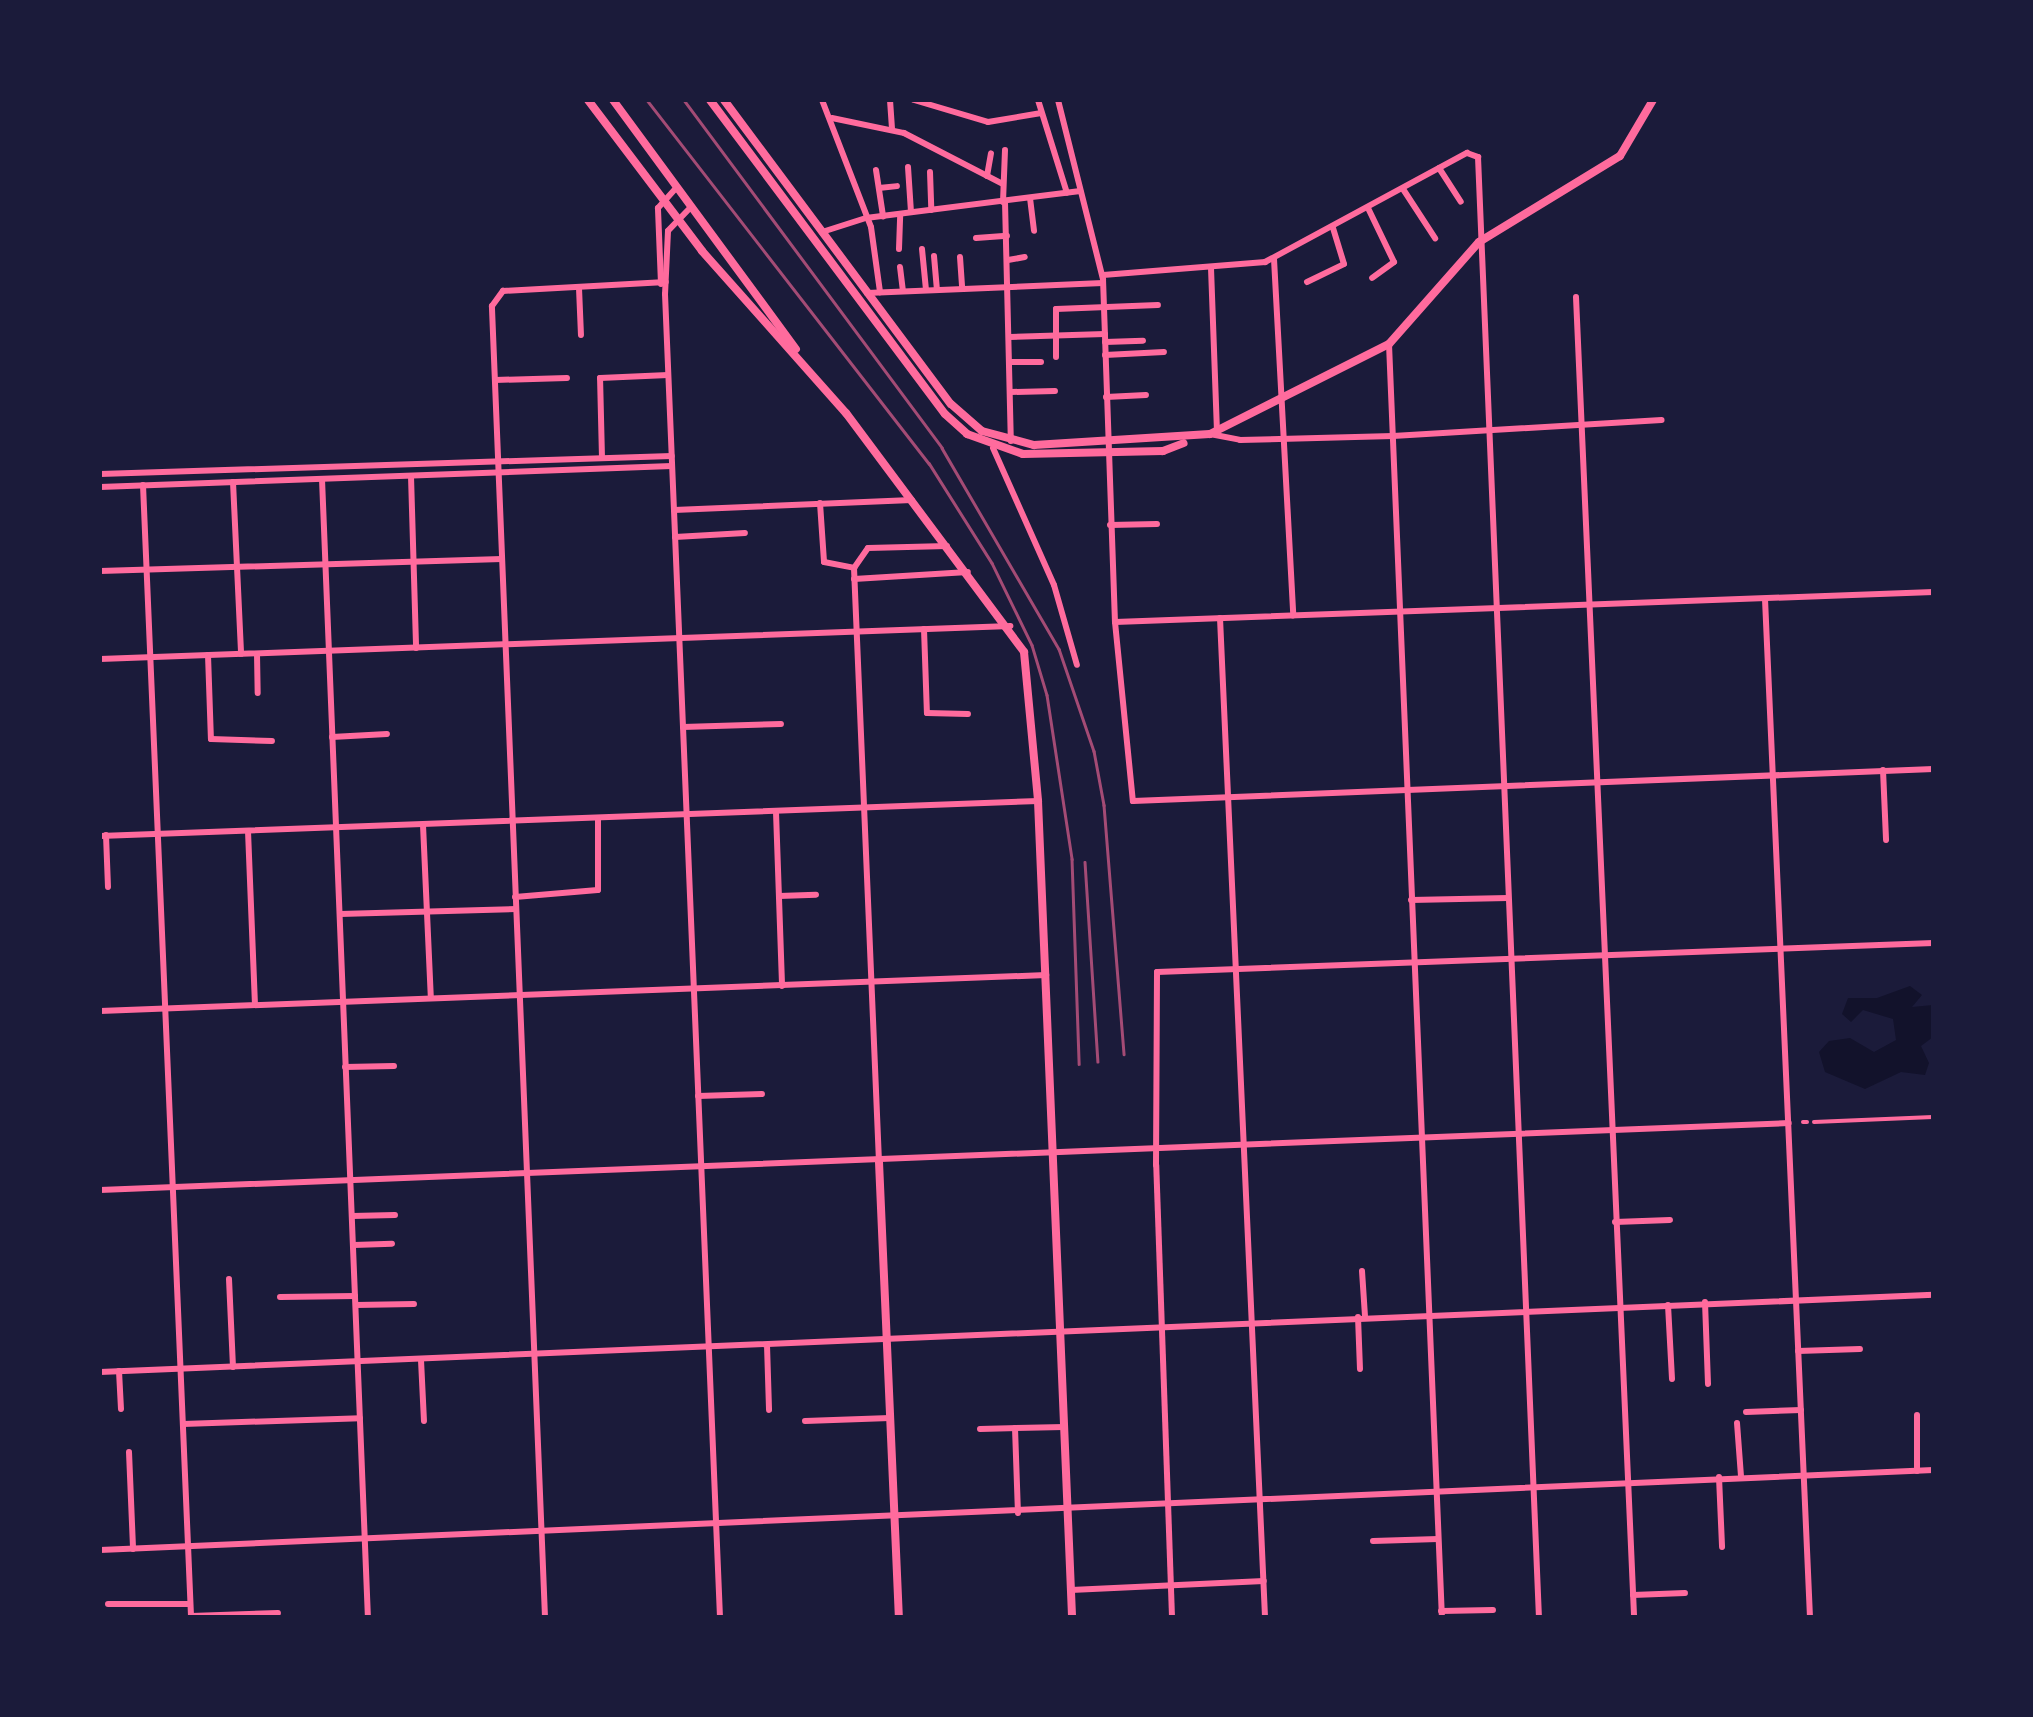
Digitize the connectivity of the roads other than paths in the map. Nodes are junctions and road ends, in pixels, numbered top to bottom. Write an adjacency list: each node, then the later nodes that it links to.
1 (588, 100): 28 (street)
2 (613, 100): 23 (street)
3 (710, 100): 98 (street)
4 (724, 100): 42 (street)
5 (822, 100): 12 (street)
6 (890, 100): 13 (street)
7 (914, 100): 11 (street)
8 (1038, 100): 11 (street)
9 (1058, 100): 26 (street)
10 (1653, 100): 46 (street)
11 (1041, 113): 27 (street)
12 (832, 118): 13 (street); 39 (street)
13 (892, 128): 20 (street)
14 (1005, 150): 21 (street)
15 (991, 152): 20 (street)
16 (908, 166): 35 (street)
17 (1438, 168): 25 (street); 31 (street); 46 (street)
18 (876, 170): 24 (street)
19 (930, 172): 34 (street)
20 (987, 176): 21 (street)
21 (1003, 184): 30 (street)
22 (897, 186): 24 (street)
23 (676, 188): 28 (street); 33 (street)
24 (879, 188): 37 (street)
25 (1403, 189): 32 (street); 45 (street)
26 (1080, 192): 27 (street); 57 (street)
27 (1067, 193): 29 (street)
28 (663, 197): 38 (street); 58 (street)
29 (1030, 198): 30 (street); 41 (street)
30 (1004, 202): 34 (street); 43 (street)
31 (1461, 202)
32 (1368, 208): 40 (street); 56 (street)
33 (688, 209): 38 (street); 80 (street)
34 (932, 210): 35 (street)
35 (912, 212): 36 (street)
36 (900, 214): 37 (street); 47 (street)
37 (883, 216): 39 (street)
38 (677, 218): 58 (street); 80 (street)
39 (866, 218): 42 (street); 65 (street)
40 (1332, 228): 52 (street); 59 (street)
41 (1034, 231)
42 (822, 232): 67 (street)
43 (1007, 236): 44 (street); 53 (street)
44 (976, 238)
45 (1435, 238)
46 (1479, 242): 76 (street); 93 (street)
47 (898, 248)
48 (922, 249): 63 (street)
49 (934, 256): 64 (street)
50 (1025, 257): 53 (street)
51 (960, 258): 62 (street)
52 (1274, 259): 55 (street); 89 (street)
53 (1008, 260): 60 (street)
54 (900, 266): 66 (street)
55 (1210, 268): 57 (street); 94 (street)
56 (1372, 278)
57 (1103, 279): 60 (street); 69 (street)
58 (664, 282): 61 (street); 83 (street)
59 (1307, 282)
60 (1009, 287): 62 (street); 73 (street)
61 (578, 288): 71 (street); 85 (street)
62 (962, 289): 64 (street)
63 (926, 290): 64 (street); 66 (street)
64 (938, 290)
65 (880, 292): 66 (street); 67 (street)
66 (904, 292)
67 (866, 293): 97 (street)
68 (1576, 297): 92 (street)
69 (1104, 305): 70 (street); 72 (street); 74 (street)
70 (1158, 305)
71 (581, 335)
72 (1055, 335): 73 (street); 74 (street); 79 (street)
73 (1010, 336): 81 (street)
74 (1105, 338): 75 (street); 78 (street)
75 (1142, 341)
76 (1389, 344): 89 (street); 95 (street)
77 (1164, 352): 78 (street)
78 (1106, 355): 90 (street)
79 (1056, 357)
80 (804, 362): 111 (street)
81 (1011, 362): 82 (street); 86 (street)
82 (1041, 362)
83 (668, 375): 100 (street); 101 (street)
84 (566, 378): 85 (street)
85 (494, 380): 102 (street)
86 (1011, 392): 87 (street); 97 (street)
87 (1055, 392)
88 (1146, 394): 90 (street)
89 (1286, 396): 94 (street); 96 (street)
90 (1106, 397): 99 (street)
91 (1662, 420): 92 (street)
92 (1581, 422): 93 (street); 130 (street)
93 (1486, 431): 95 (street); 131 (street)
94 (1213, 432): 96 (street); 99 (street)
95 (1393, 436): 96 (street); 132 (street)
96 (1287, 439): 133 (street)
97 (1011, 442): 99 (street)
98 (994, 448): 99 (street); 148 (street)
99 (1109, 448): 115 (street)
100 (672, 456): 101 (street); 103 (street)
101 (602, 458): 102 (street)
102 (497, 462): 104 (street); 105 (street)
103 (672, 466): 104 (street); 113 (street)
104 (498, 472): 106 (street); 119 (street)
105 (100, 474)
106 (411, 476): 107 (street); 120 (street)
107 (322, 479): 108 (street); 121 (street)
108 (234, 482): 109 (street); 122 (street)
109 (143, 485): 110 (street); 124 (street)
110 (100, 486)
111 (912, 500): 112 (street); 118 (street)
112 (820, 504): 113 (street); 123 (street)
113 (674, 510): 117 (street)
114 (1157, 524): 115 (street)
115 (1110, 525): 135 (street)
116 (745, 534): 117 (street)
117 (675, 537): 139 (street)
118 (948, 546): 123 (street); 126 (street)
119 (502, 559): 120 (street); 140 (street)
120 (414, 562): 121 (street); 141 (street)
121 (325, 564): 122 (street); 142 (street)
122 (237, 567): 124 (street); 143 (street)
123 (854, 568): 127 (street)
124 (148, 569): 125 (street); 146 (street)
125 (100, 571)
126 (969, 572): 127 (street); 136 (street)
127 (854, 580): 138 (street)
128 (1933, 592): 129 (street)
129 (1765, 598): 130 (street); 158 (street)
130 (1588, 605): 131 (street); 159 (street)
131 (1496, 608): 132 (street); 160 (street)
132 (1400, 612): 133 (street); 161 (street)
133 (1293, 616): 134 (street)
134 (1220, 618): 135 (street); 162 (street)
135 (1115, 622): 162 (street)
136 (1010, 626): 137 (street); 163 (street)
137 (924, 629): 138 (street); 150 (street)
138 (857, 632): 139 (street); 164 (street)
139 (679, 638): 140 (street); 152 (street)
140 (505, 644): 141 (street); 168 (street)
141 (416, 648): 142 (street)
142 (328, 651): 144 (street); 154 (street)
143 (240, 654): 144 (street); 145 (street)
144 (257, 654): 149 (street)
145 (208, 655): 146 (street); 155 (street)
146 (152, 657): 147 (street); 172 (street)
147 (100, 659)
148 (1077, 664)
149 (258, 693)
150 (968, 714)
151 (782, 724): 152 (street)
152 (683, 727): 166 (street)
153 (388, 734): 154 (street)
154 (332, 737): 170 (street)
155 (272, 740)
156 (1933, 769): 157 (street)
157 (1884, 770): 158 (street); 174 (street)
158 (1773, 773): 159 (street); 185 (street)
159 (1596, 782): 160 (street); 186 (street)
160 (1503, 786): 161 (street); 179 (street)
161 (1407, 790): 162 (street); 180 (street)
162 (1230, 797): 189 (street)
163 (1038, 801): 164 (street); 190 (street)
164 (864, 808): 165 (street); 191 (street)
165 (776, 812): 166 (street); 177 (street)
166 (687, 815): 167 (street); 193 (street)
167 (598, 819): 168 (street); 178 (street)
168 (512, 821): 169 (street); 178 (street)
169 (423, 825): 170 (street); 182 (street)
170 (336, 828): 171 (street); 183 (street)
171 (248, 831): 172 (street); 197 (street)
172 (159, 834): 173 (street); 198 (street)
173 (103, 836): 175 (street)
174 (1886, 840)
175 (108, 887)
176 (816, 895): 177 (street)
177 (779, 896): 192 (street)
178 (516, 897): 181 (street)
179 (1508, 898): 180 (street); 187 (street)
180 (1411, 900): 188 (street)
181 (516, 909): 182 (street); 194 (street)
182 (427, 911): 183 (street); 195 (street)
183 (340, 914): 196 (street)
184 (1933, 944): 185 (street)
185 (1783, 948): 186 (street); 206 (street)
186 (1604, 956): 187 (street); 207 (street)
187 (1511, 960): 188 (street); 208 (street)
188 (1414, 964): 189 (street); 209 (street)
189 (1236, 968): 210 (street); 211 (street)
190 (1046, 975): 191 (street); 212 (street)
191 (871, 983): 192 (street); 213 (street)
192 (782, 986): 193 (street)
193 (693, 988): 194 (street); 203 (street)
194 (519, 994): 195 (street); 215 (street)
195 (430, 998): 196 (street)
196 (343, 1002): 197 (street); 200 (street)
197 (255, 1004): 198 (street)
198 (166, 1008): 199 (street); 217 (street)
199 (100, 1011)
200 (345, 1066): 201 (street); 216 (street)
201 (394, 1066)
202 (762, 1094): 203 (street)
203 (698, 1096): 214 (street)
204 (1933, 1117): 205 (street)
205 (1814, 1122)
206 (1789, 1123): 207 (street); 231 (street)
207 (1611, 1133): 208 (street); 222 (street)
208 (1519, 1136): 209 (street); 235 (street)
209 (1422, 1140): 210 (street); 236 (street)
210 (1244, 1145): 211 (street); 238 (street)
211 (1158, 1150): 212 (street); 239 (street)
212 (1054, 1155): 213 (street); 240 (street)
213 (880, 1162): 214 (street); 241 (street)
214 (701, 1168): 215 (street); 243 (street)
215 (527, 1174): 216 (street); 246 (street)
216 (351, 1181): 217 (street); 220 (street)
217 (173, 1187): 218 (street); 250 (street)
218 (100, 1190)
219 (394, 1215): 220 (street)
220 (352, 1216): 224 (street)
221 (1670, 1220): 222 (street)
222 (1615, 1222): 234 (street)
223 (392, 1244): 224 (street)
224 (354, 1245): 229 (street)
225 (1362, 1272): 237 (street)
226 (229, 1279): 249 (street)
227 (1933, 1295): 231 (street)
228 (280, 1297): 229 (street)
229 (356, 1300): 232 (street); 248 (street)
230 (1705, 1302): 231 (street); 233 (street); 255 (street)
231 (1797, 1302): 245 (street)
232 (414, 1304)
233 (1668, 1305): 234 (street); 254 (street)
234 (1620, 1308): 235 (street); 276 (street)
235 (1526, 1310): 236 (street); 277 (street)
236 (1430, 1313): 237 (street); 278 (street)
237 (1361, 1316): 238 (street); 251 (street)
238 (1253, 1323): 239 (street); 279 (street)
239 (1164, 1328): 240 (street); 280 (street)
240 (1062, 1333): 241 (street); 267 (street)
241 (887, 1340): 242 (street); 262 (street)
242 (767, 1345): 243 (street); 257 (street)
243 (708, 1348): 246 (street); 284 (street)
244 (1860, 1349): 245 (street)
245 (1798, 1351): 258 (street)
246 (534, 1355): 247 (street); 285 (street)
247 (421, 1360): 248 (street); 263 (street)
248 (358, 1362): 249 (street); 261 (street)
249 (233, 1367): 250 (street)
250 (180, 1369): 253 (street); 266 (street)
251 (1360, 1370)
252 (100, 1372): 253 (street)
253 (119, 1372): 256 (street)
254 (1672, 1379)
255 (1708, 1384)
256 (121, 1409)
257 (770, 1410)
258 (1801, 1410): 259 (street); 273 (street)
259 (1746, 1412)
260 (1917, 1416): 272 (street)
261 (360, 1418): 266 (street); 286 (street)
262 (890, 1418): 264 (street); 283 (street)
263 (424, 1421)
264 (805, 1422)
265 (1737, 1423): 274 (street)
266 (183, 1424): 289 (street)
267 (1065, 1427): 268 (street); 281 (street)
268 (1015, 1428): 269 (street); 282 (street)
269 (980, 1429)
270 (129, 1452): 291 (street)
271 (1933, 1470): 272 (street)
272 (1917, 1471): 273 (street)
273 (1805, 1475): 274 (street); 313 (street)
274 (1740, 1476): 275 (street)
275 (1719, 1478): 276 (street); 290 (street)
276 (1629, 1484): 277 (street); 297 (street)
277 (1532, 1487): 278 (street); 311 (street)
278 (1436, 1490): 279 (street); 287 (street)
279 (1261, 1500): 280 (street); 293 (street)
280 (1172, 1504): 281 (street); 294 (street)
281 (1068, 1510): 282 (street); 295 (street)
282 (1018, 1512): 283 (street)
283 (895, 1518): 284 (street); 307 (street)
284 (716, 1526): 285 (street); 306 (street)
285 (542, 1532): 286 (street); 305 (street)
286 (365, 1539): 289 (street); 304 (street)
287 (1438, 1540): 288 (street); 302 (street)
288 (1373, 1541)
289 (188, 1547): 291 (street); 299 (street)
290 (1722, 1547)
291 (132, 1549): 292 (street)
292 (100, 1550)
293 (1264, 1581): 294 (street); 310 (street)
294 (1173, 1585): 295 (street); 309 (street)
295 (1071, 1590): 308 (street)
296 (1684, 1593): 297 (street)
297 (1633, 1595): 312 (street)
298 (108, 1604): 299 (street)
299 (190, 1604): 303 (street)
300 (1493, 1610): 302 (street)
301 (278, 1614): 303 (street)
302 (1442, 1614)
303 (191, 1617)
304 (368, 1617)
305 (545, 1617)
306 (720, 1617)
307 (899, 1617)
308 (1072, 1617)
309 (1172, 1617)
310 (1265, 1617)
311 (1539, 1617)
312 (1634, 1617)
313 (1810, 1617)

